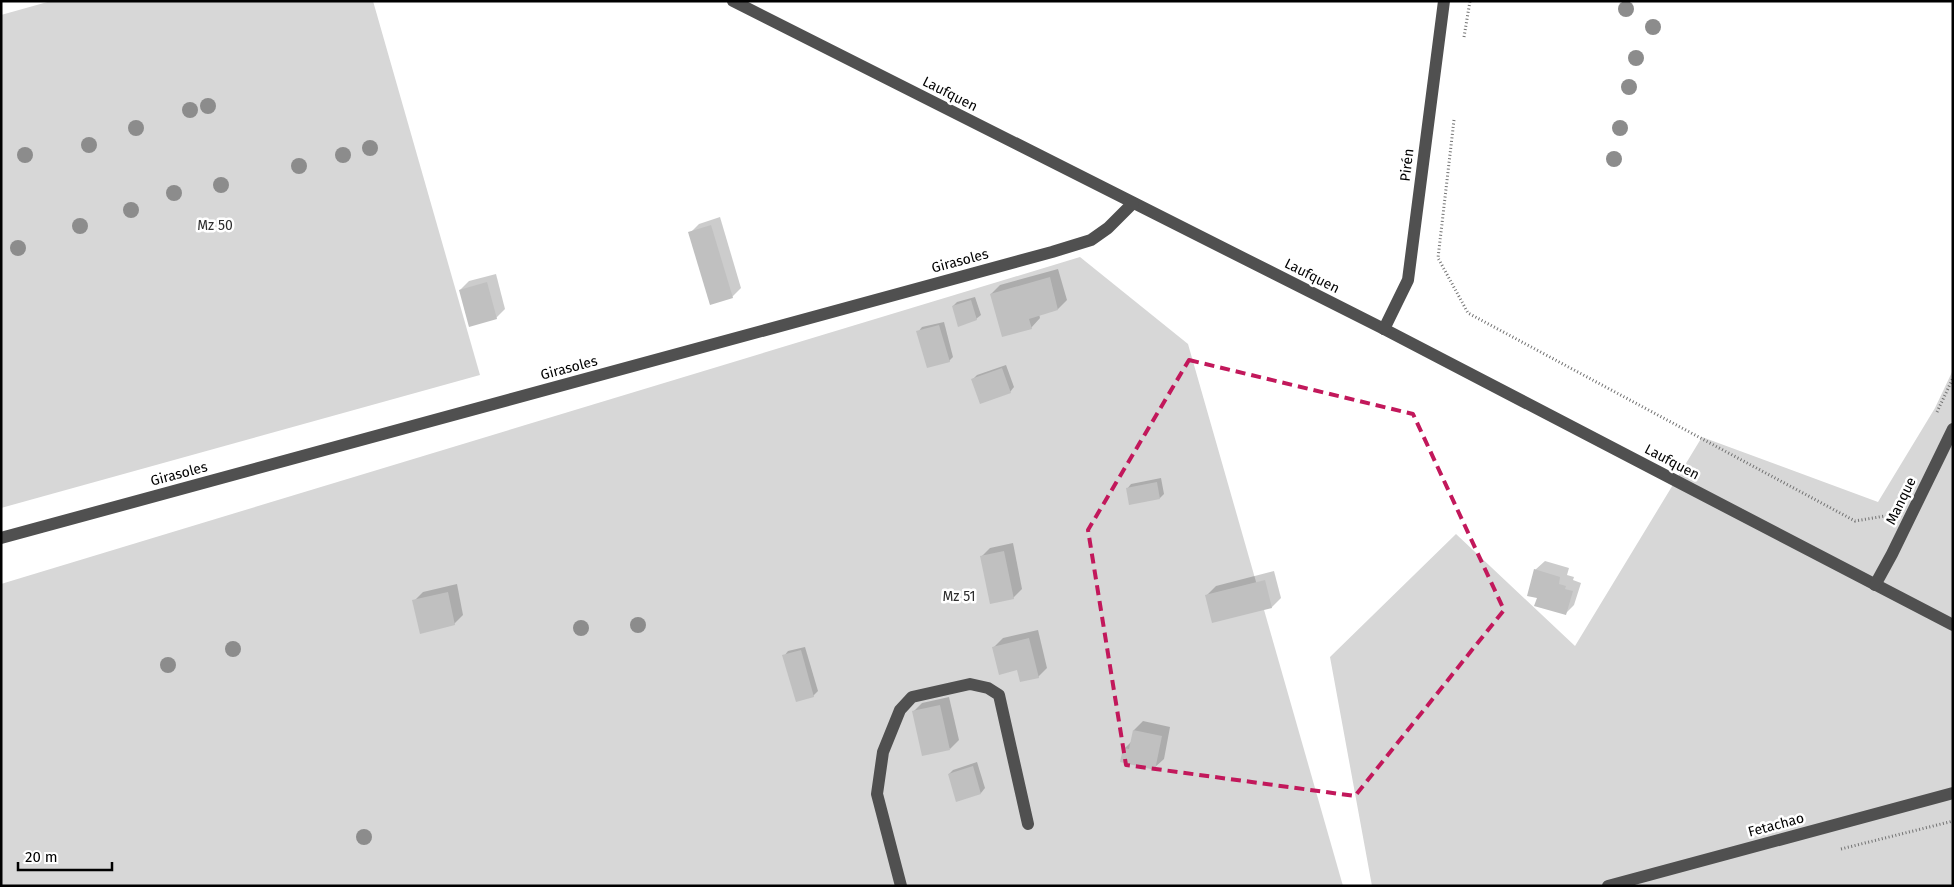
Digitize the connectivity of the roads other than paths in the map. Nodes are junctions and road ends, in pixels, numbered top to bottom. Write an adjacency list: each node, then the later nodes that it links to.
1 (733, 1): 3 (street, Laufquen)
2 (1444, 1): 4 (street, Pirén)
3 (1133, 203): 4 (street, Laufquen); 6 (street, Girasoles)
4 (1384, 329): 7 (street, Laufquen)
5 (1953, 428): 7 (street, Manque)
6 (1, 538)
7 (1875, 585): 8 (street, Laufquen)
8 (1953, 625)
9 (1953, 793): 12 (street, Fetachao)
10 (1028, 824): 11 (street)
11 (901, 886)
12 (1608, 886)

